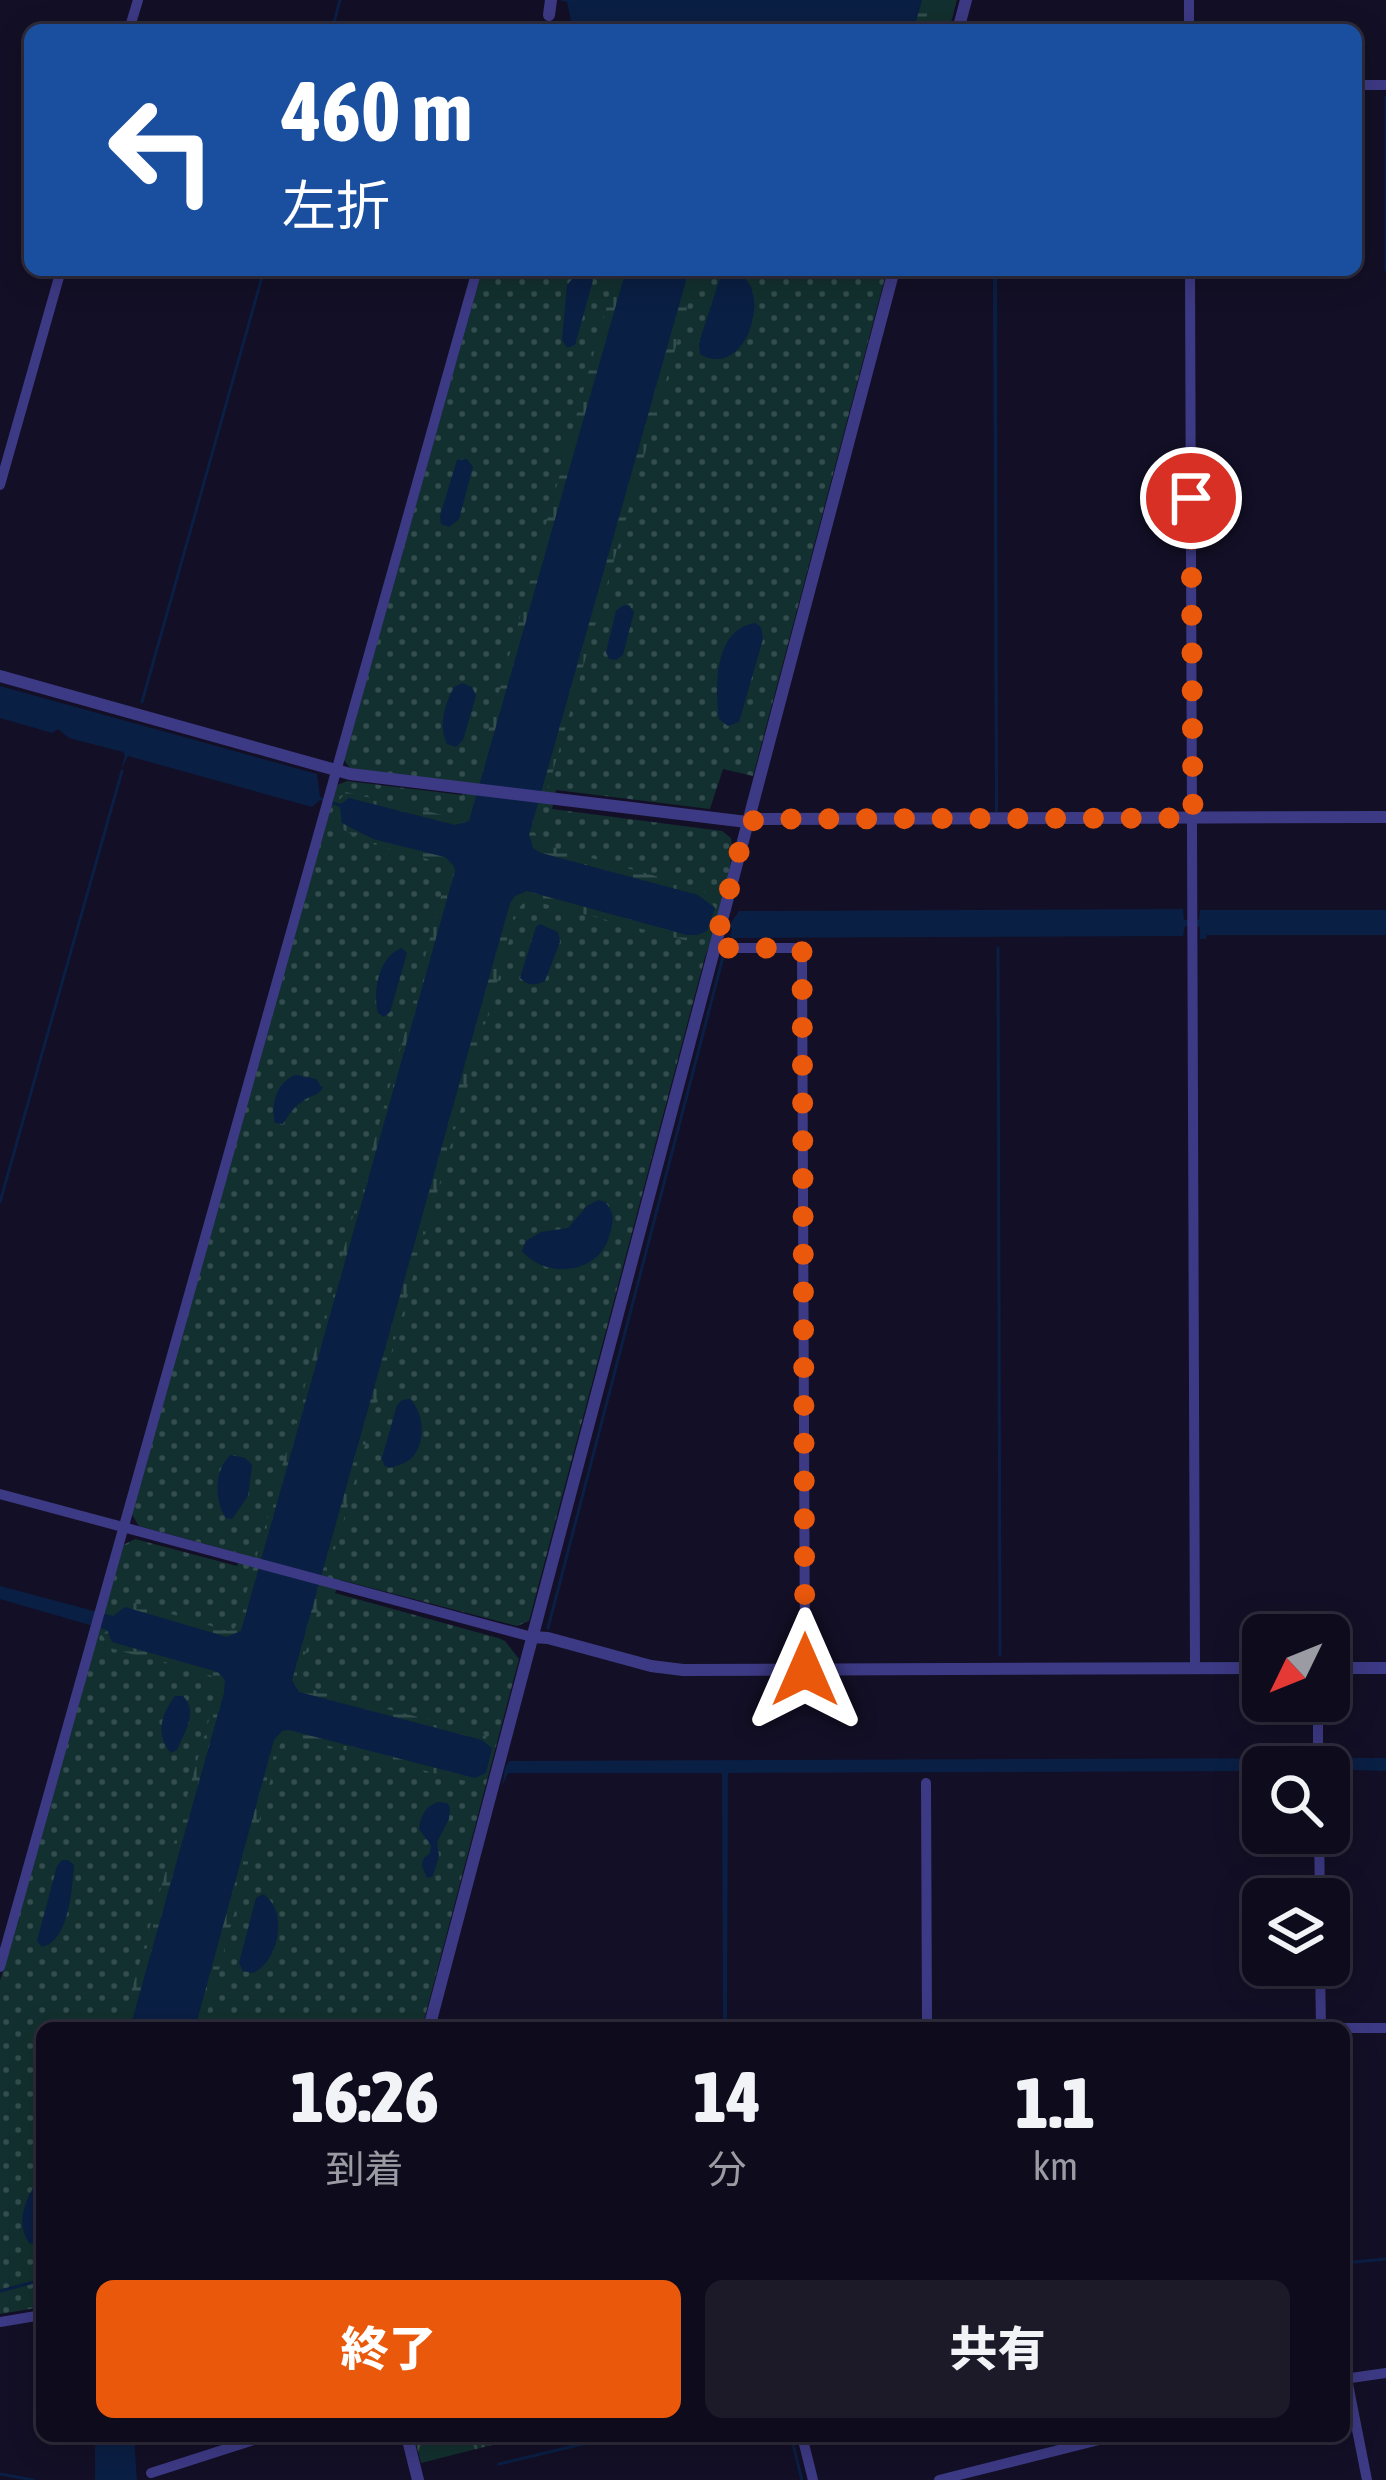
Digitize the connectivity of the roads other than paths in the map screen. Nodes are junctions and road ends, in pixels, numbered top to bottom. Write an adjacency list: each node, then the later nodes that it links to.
1 (59, 276): 5 (street)
2 (475, 276): 7 (street)
3 (892, 276): 10 (street)
4 (1190, 276): 9 (street)
5 (0, 485)
6 (0, 676): 7 (street)
7 (335, 771): 10 (street); 13 (street)
8 (1386, 817): 9 (street)
9 (1193, 818): 10 (street); 18 (street)
10 (747, 822): 11 (street)
11 (714, 948): 14 (street); 19 (street)
12 (0, 1494): 13 (street)
13 (124, 1529): 14 (street); 21 (street)
14 (532, 1636): 19 (street); 23 (street)
15 (1242, 1668): 18 (street)
16 (1350, 1668): 17 (street)
17 (1386, 1668)
18 (1195, 1669): 19 (street)
19 (805, 1670)
20 (926, 1783): 24 (street)
21 (0, 1967)
22 (1321, 1986): 25 (street)
23 (431, 2022)
24 (927, 2022)
25 (1321, 2022)
26 (1350, 2028): 27 (street)
27 (1386, 2028)
28 (36, 2316): 29 (street)
29 (0, 2322)
30 (1386, 2373): 31 (street)
31 (1350, 2377)
32 (1350, 2401): 41 (street)
33 (247, 2442): 37 (street)
34 (408, 2442): 38 (street)
35 (804, 2442): 39 (street)
36 (1090, 2442): 40 (street)
37 (151, 2473)
38 (418, 2480)
39 (813, 2480)
40 (939, 2480)
41 (1367, 2480)

